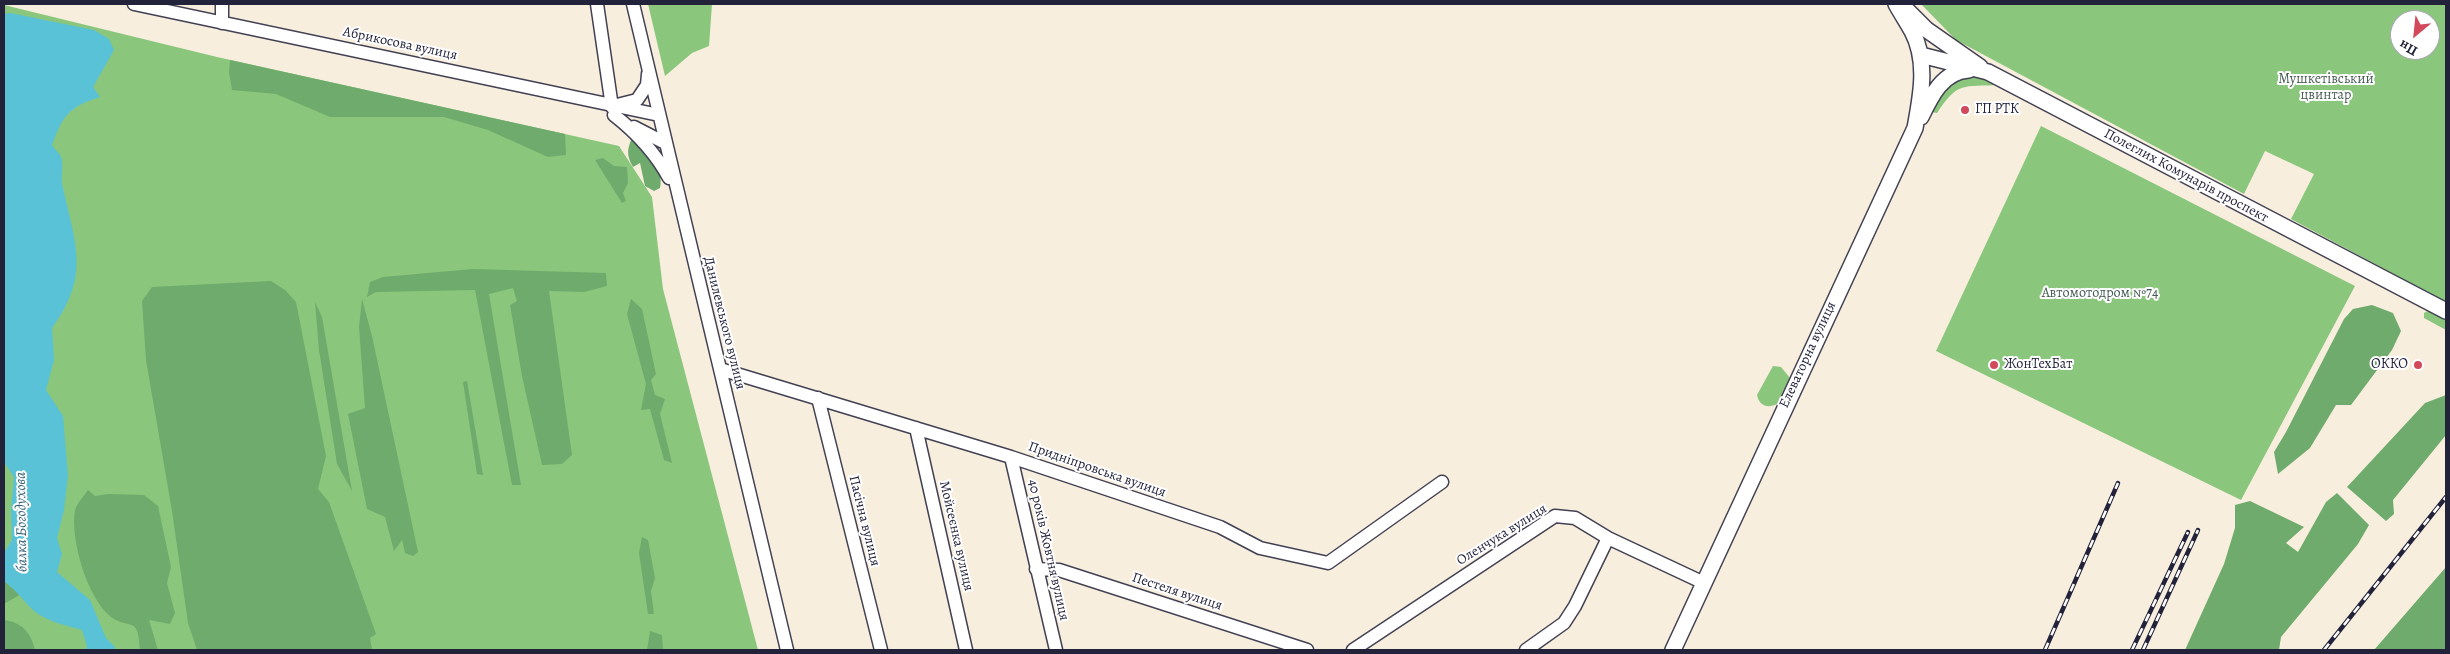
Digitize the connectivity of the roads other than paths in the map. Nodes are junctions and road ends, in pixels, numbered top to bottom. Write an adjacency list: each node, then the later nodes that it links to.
1 (134, 4): 7 (street, Абрикосова вулиця)
2 (222, 4): 7 (street)
3 (597, 4): 11 (street)
4 (633, 4): 9 (street, Данилевського вулиця)
5 (1896, 4): 8 (main road, Елеваторна вулиця)
6 (1900, 4): 10 (main road)
7 (222, 23): 11 (street, Абрикосова вулиця)
8 (1921, 55): 10 (main road, Полеглих Комунарів проспект); 13 (main road, Елеваторна вулиця)
9 (649, 69): 11 (street); 12 (street, Данилевського вулиця)
10 (1988, 72): 13 (main road); 16 (main road, Полеглих Комунарів проспект)
11 (613, 111): 12 (street); 14 (street); 15 (street)
12 (659, 115): 14 (street, Данилевського вулиця)
13 (1915, 128): 24 (main road, Елеваторна вулиця)
14 (665, 143): 15 (street, Данилевського вулиця)
15 (677, 193): 17 (street, Данилевського вулиця)
16 (2446, 311)
17 (720, 369): 18 (street, Придніпровська вулиця); 25 (street, Данилевського вулиця)
18 (818, 398): 19 (street, Придніпровська вулиця); 26 (street, Пасічна вулиця)
19 (916, 428): 20 (street, Придніпровська вулиця); 27 (street, Мойсеєнка вулиця)
20 (1011, 457): 21 (street, Придніпровська вулиця); 23 (street, 40 років Жовтня вулиця)
21 (1442, 482)
22 (1608, 538): 24 (street, Оленчука вулиця); 30 (street, Оленчука вулиця); 31 (street)
23 (1036, 569): 28 (street, 40 років Жовтня вулиця); 29 (street, Пестеля вулиця)
24 (1704, 583): 32 (main road, Елеваторна вулиця)
25 (787, 650)
26 (881, 650)
27 (966, 650)
28 (1056, 650)
29 (1307, 650)
30 (1353, 650)
31 (1526, 650)
32 (1673, 650)

